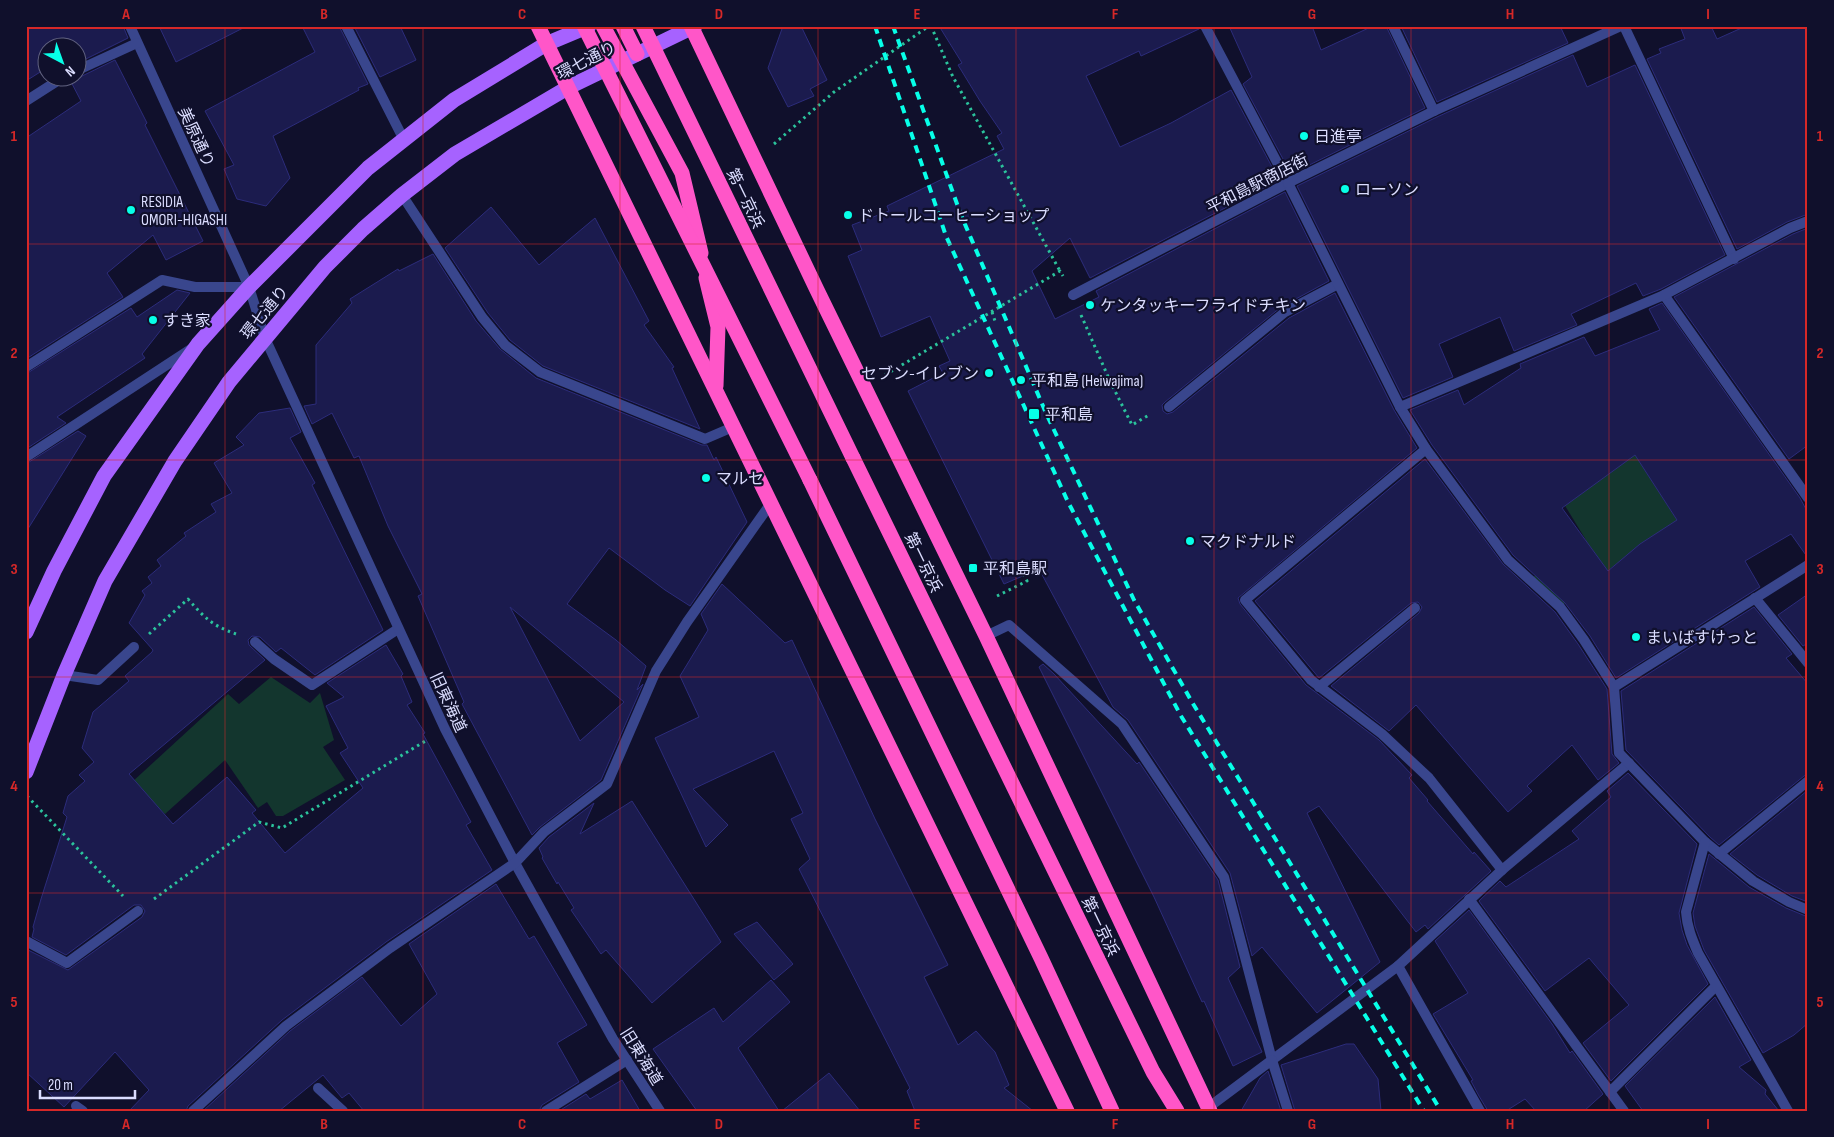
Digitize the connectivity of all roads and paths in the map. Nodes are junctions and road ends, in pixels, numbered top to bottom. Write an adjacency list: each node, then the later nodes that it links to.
1 (130, 26): 14 (street, 美原通り)
2 (346, 26): 23 (street)
3 (538, 26): 15 (highway)
4 (584, 26): 88 (highway, bridge)
5 (589, 26): 15 (main road, 環七通り)
6 (603, 26): 17 (highway)
7 (623, 26): 16 (highway)
8 (643, 26): 89 (highway, 第一京浜, bridge)
9 (930, 26): 24 (path); 29 (path)
10 (1205, 26): 25 (street)
11 (1393, 26): 22 (street)
12 (1622, 26): 22 (street, 平和島駅商店街); 28 (street)
13 (692, 27): 16 (main road, 環七通り); 56 (highway)
14 (137, 43): 18 (street); 31 (street, 美原通り)
15 (546, 44): 19 (highway); 23 (main road, 環七通り)
16 (637, 54): 17 (main road, 環七通り)
17 (622, 62): 19 (main road, 環七通り); 40 (highway)
18 (88, 65)
19 (569, 87): 26 (main road, 環七通り); 40 (highway)
20 (46, 88): 21 (street)
21 (26, 101)
22 (1434, 111): 25 (street, 平和島駅商店街)
23 (404, 140): 31 (main road, 環七通り)
24 (774, 144)
25 (1288, 183): 30 (street); 32 (street, 平和島駅商店街)
26 (402, 195): 36 (main road, 環七通り); 44 (street)
27 (1808, 221): 28 (street)
28 (1734, 259): 33 (street)
29 (1060, 272): 32 (path); 34 (path)
30 (1338, 284): 41 (street); 42 (street)
31 (249, 287): 36 (street, 旧東海道); 37 (main road, 環七通り); 38 (street)
32 (1073, 295): 43 (path)
33 (1664, 295): 42 (street); 47 (street)
34 (992, 312): 35 (path); 39 (path)
35 (996, 324)
36 (265, 338): 54 (street, 旧東海道); 60 (main road, 環七通り)
37 (198, 344): 46 (street); 55 (main road, 環七通り)
38 (26, 367)
39 (884, 375)
40 (716, 390): 44 (highway)
41 (1169, 407)
42 (1400, 407): 45 (street)
43 (1153, 413)
44 (733, 427): 48 (highway)
45 (1426, 449): 61 (street); 62 (street)
46 (26, 457)
47 (1808, 498)
48 (771, 503): 70 (street); 87 (highway)
49 (1017, 560): 51 (path)
50 (1808, 565): 52 (street)
51 (996, 596)
52 (1755, 598): 59 (street); 62 (street)
53 (1415, 608): 61 (street)
54 (398, 629): 57 (street); 63 (street, 旧東海道)
55 (26, 632)
56 (986, 636): 79 (street); 82 (highway)
57 (255, 642): 58 (path)
58 (134, 647): 60 (street)
59 (1808, 663)
60 (64, 674): 65 (main road, 環七通り)
61 (1319, 687): 71 (street)
62 (1614, 687): 64 (street)
63 (445, 729): 70 (street, 旧東海道); 74 (path)
64 (1628, 763): 68 (street); 71 (street)
65 (26, 772)
66 (1808, 781): 69 (street)
67 (26, 796): 74 (path)
68 (1705, 842): 69 (street); 77 (street)
69 (1719, 854): 73 (street)
70 (515, 863): 78 (street, 旧東海道); 83 (street)
71 (1502, 870): 72 (street)
72 (1469, 899): 76 (street); 81 (street)
73 (1808, 910)
74 (138, 911): 75 (street)
75 (26, 941)
76 (1398, 966): 79 (street); 91 (street)
77 (1716, 986): 81 (street); 93 (street)
78 (627, 1060): 85 (street); 86 (street, 旧東海道)
79 (1272, 1060): 82 (street); 90 (street)
80 (318, 1088): 84 (street)
81 (1610, 1092): 92 (street)
82 (1210, 1109)
83 (193, 1111)
84 (343, 1111)
85 (546, 1111)
86 (660, 1111)
87 (1067, 1111)
88 (1112, 1111)
89 (1178, 1111)
90 (1288, 1111)
91 (1480, 1111)
92 (1624, 1111)
93 (1788, 1111)

